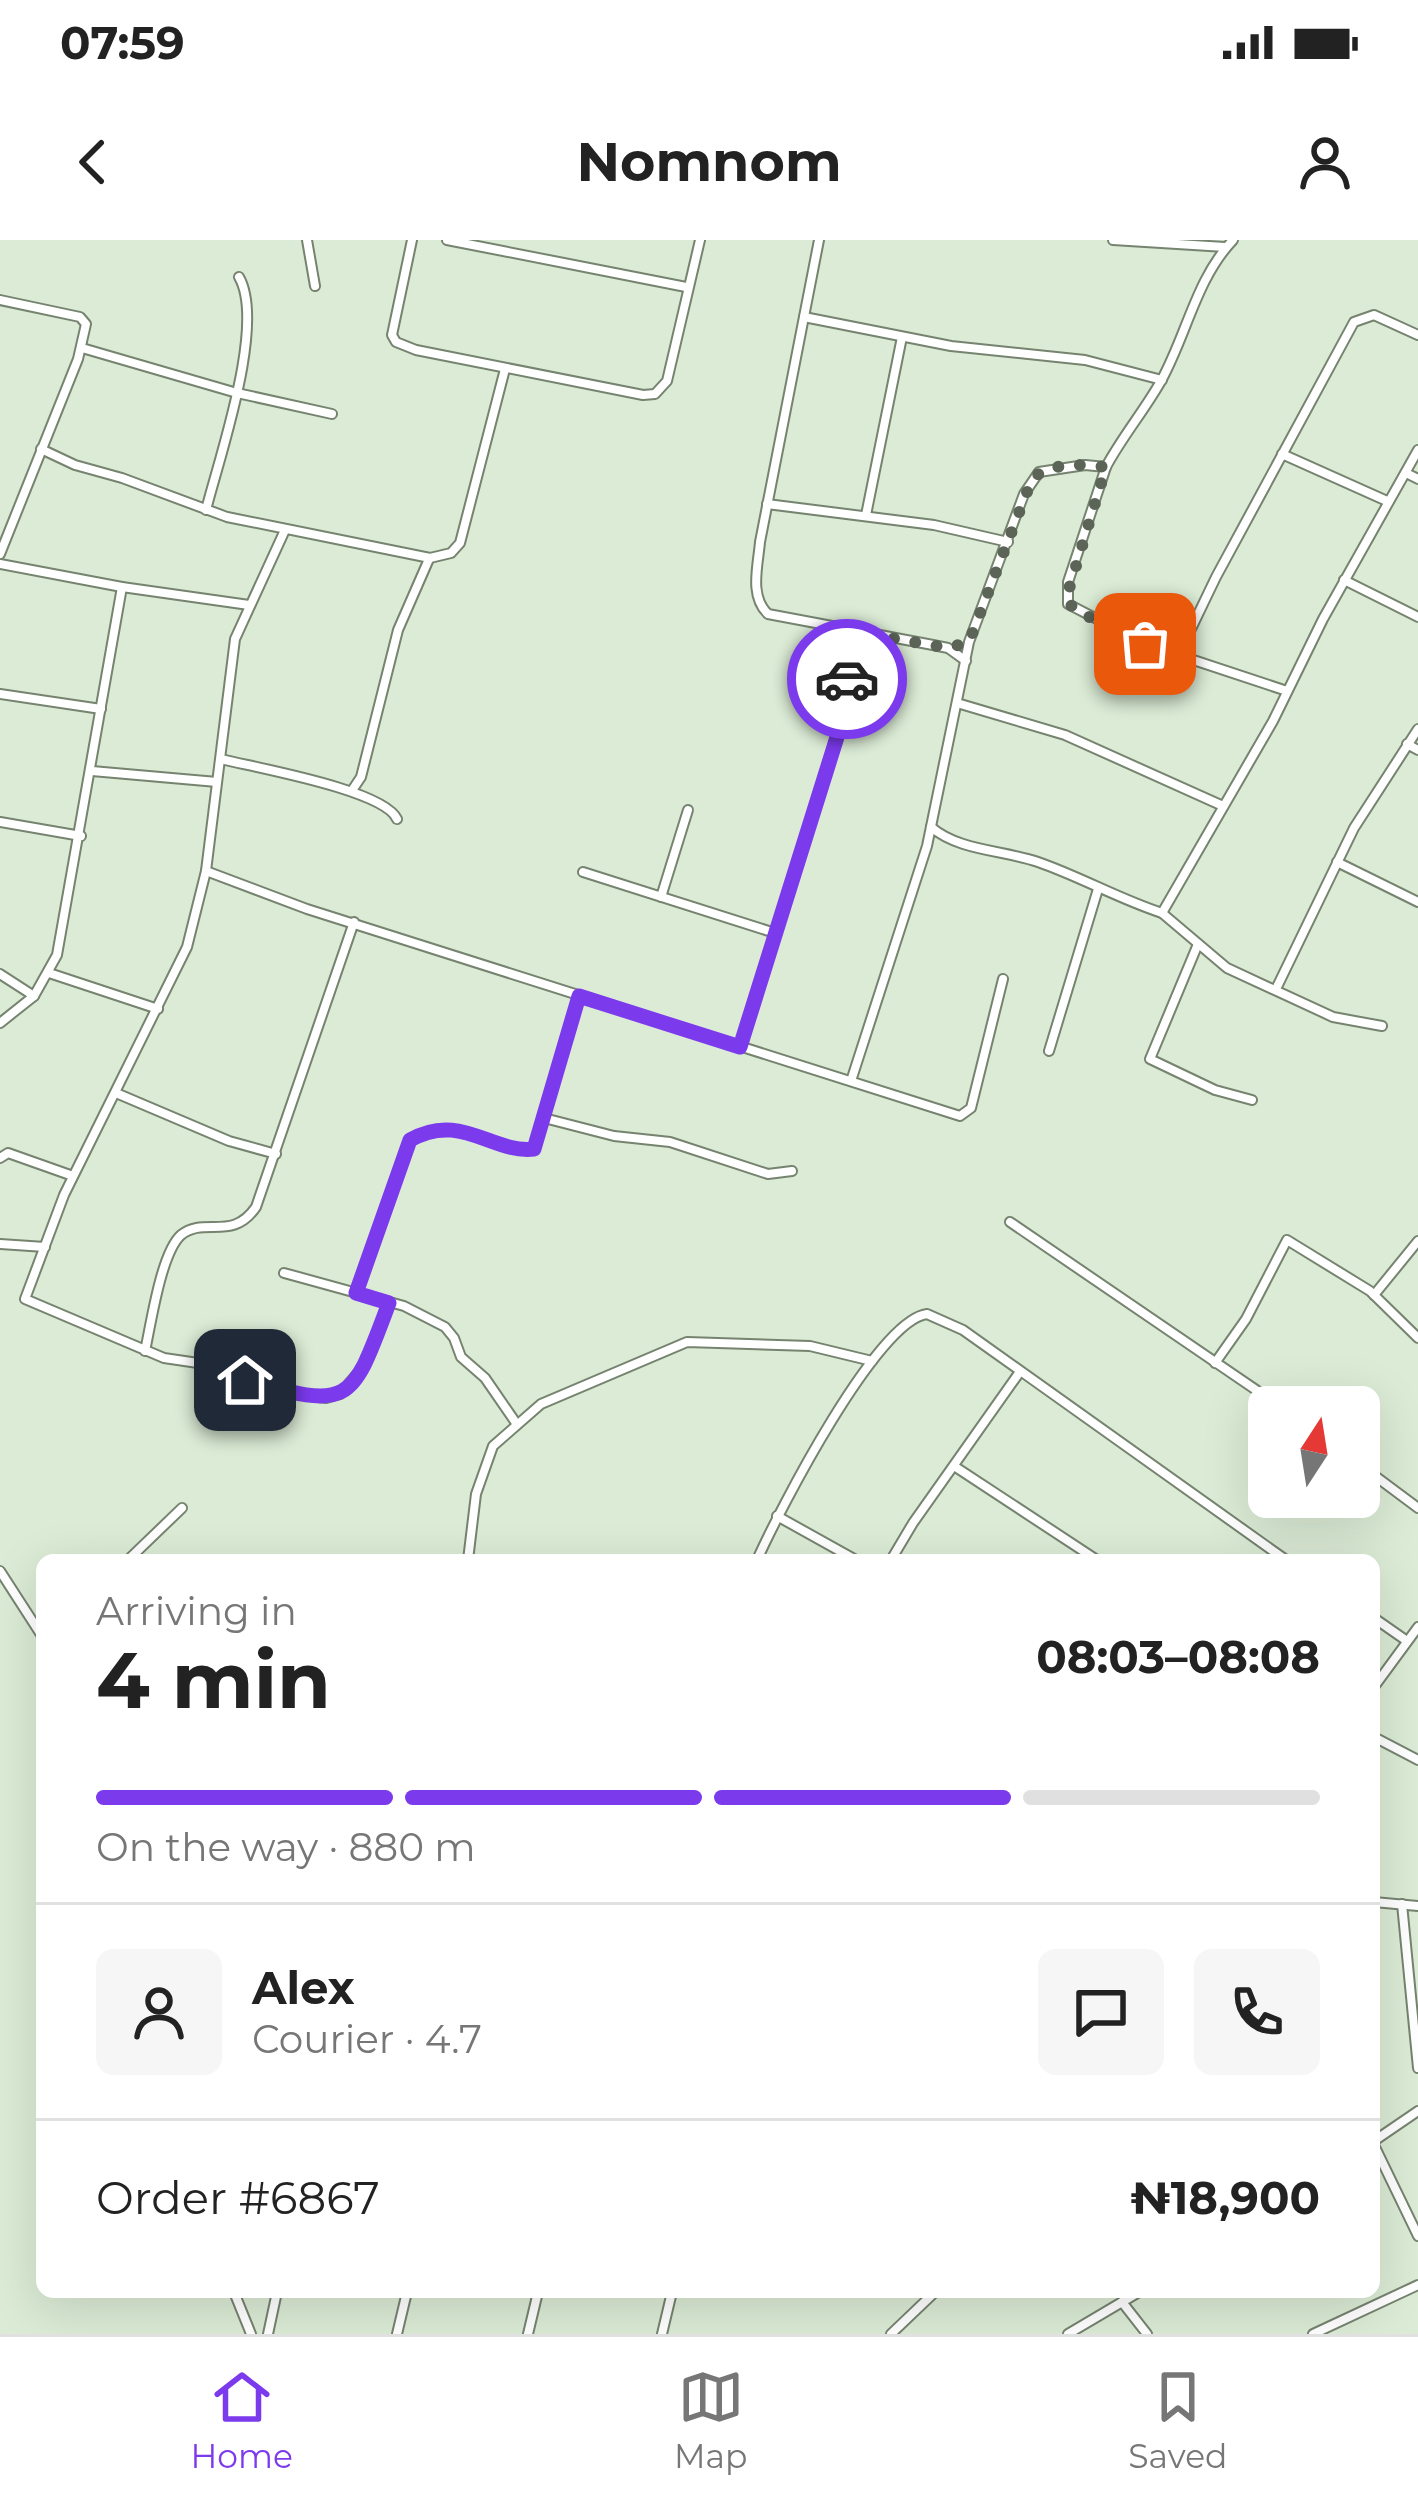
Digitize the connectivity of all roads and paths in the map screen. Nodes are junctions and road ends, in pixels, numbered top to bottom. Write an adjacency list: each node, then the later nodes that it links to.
1 (307, 240): 9 (street)
2 (412, 240): 16 (street)
3 (447, 240): 10 (street)
4 (700, 240): 10 (street)
5 (819, 240): 12 (street)
6 (1113, 240): 7 (street)
7 (1229, 243): 17 (street)
8 (239, 278): 18 (street)
9 (315, 286)
10 (686, 286): 16 (street)
11 (0, 300): 15 (street)
12 (804, 317): 14 (street); 27 (street)
13 (1418, 335): 22 (street)
14 (902, 337): 17 (street); 29 (street)
15 (82, 348): 18 (street); 20 (street)
16 (505, 369): 33 (street)
17 (1162, 380): 23 (street)
18 (237, 393): 19 (street); 28 (street)
19 (332, 414)
20 (41, 449): 28 (street); 32 (street)
21 (1418, 451): 24 (street)
22 (1282, 454): 26 (street); 42 (street)
23 (1106, 467): 31 (street); 42 (street)
24 (1406, 473): 25 (street); 26 (street)
25 (1418, 479)
26 (1387, 501): 35 (street)
27 (767, 505): 29 (street); 39 (street)
28 (206, 510): 30 (street)
29 (866, 515): 31 (street)
30 (285, 530): 33 (street); 37 (street)
31 (1008, 542): 40 (street)
32 (0, 554)
33 (430, 558): 54 (street)
34 (0, 564): 36 (street)
35 (1344, 580): 38 (street); 44 (street)
36 (122, 587): 37 (street); 47 (street)
37 (249, 604): 51 (street)
38 (1418, 617)
39 (856, 632): 41 (street); 71 (street)
40 (969, 642): 41 (street); 43 (street)
41 (948, 648): 43 (street)
42 (1178, 656): 44 (street)
43 (966, 661): 46 (street)
44 (1287, 691): 55 (street)
45 (0, 694): 47 (street)
46 (957, 704): 55 (street); 59 (street)
47 (100, 709): 52 (street)
48 (1418, 729): 49 (street)
49 (1407, 745): 50 (street); 63 (street)
50 (1418, 750)
51 (220, 759): 53 (street); 54 (street)
52 (92, 771): 53 (street); 60 (street)
53 (217, 782): 64 (street)
54 (353, 789): 57 (street)
55 (1223, 806): 69 (street)
56 (688, 810): 67 (street)
57 (397, 819)
58 (0, 822): 60 (street)
59 (931, 827): 61 (street); 62 (street)
60 (81, 836): 73 (street)
61 (947, 841): 62 (street); 66 (street)
62 (927, 846): 84 (street)
63 (1337, 862): 68 (street); 76 (street)
64 (206, 872): 70 (street); 79 (street)
65 (583, 872): 67 (street)
66 (1098, 889): 69 (street); 83 (street)
67 (662, 897): 71 (street)
68 (1418, 902)
69 (1162, 913): 72 (street)
70 (353, 922): 78 (street); 88 (street)
71 (776, 933): 82 (street)
72 (1198, 944): 76 (street); 86 (street)
73 (49, 973): 77 (street); 79 (street)
74 (0, 974): 77 (street)
75 (1004, 979): 84 (street)
76 (1276, 989): 81 (street)
77 (34, 996): 80 (street)
78 (579, 996): 82 (street); 87 (street)
79 (158, 1009): 85 (street)
80 (0, 1023)
81 (1382, 1026)
82 (740, 1047): 84 (street)
83 (1049, 1051)
84 (851, 1081)
85 (116, 1093): 88 (street); 91 (street)
86 (1252, 1100)
87 (544, 1118): 90 (street); 97 (street)
88 (276, 1154): 101 (street)
89 (0, 1159): 91 (street)
90 (792, 1171)
91 (73, 1176): 95 (street)
92 (1010, 1222): 103 (street)
93 (1418, 1241): 98 (street)
94 (0, 1244): 95 (street)
95 (45, 1247): 101 (street)
96 (284, 1273): 97 (street)
97 (356, 1293): 99 (street)
98 (1374, 1295): 100 (street); 103 (street)
99 (389, 1303): 101 (street); 106 (street)
100 (1418, 1338)
101 (145, 1352)
102 (872, 1361): 104 (street); 106 (street); 111 (street)
103 (1215, 1363): 105 (street)
104 (1019, 1373): 107 (street); 118 (street)
105 (1250, 1386)
106 (516, 1423): 113 (street)
107 (954, 1466): 116 (street); 117 (street)
108 (1380, 1480): 110 (street)
109 (182, 1508): 112 (street)
110 (1418, 1508)
111 (777, 1516): 114 (street); 115 (street)
112 (134, 1554)
113 (472, 1554)
114 (760, 1554)
115 (845, 1554)
116 (895, 1554)
117 (1088, 1554)
118 (1278, 1554)
119 (0, 1571): 121 (street)
120 (1380, 1622): 123 (street)
121 (36, 1627)
122 (1418, 1627): 123 (street)
123 (1406, 1641): 124 (street)
124 (1380, 1679)
125 (1380, 1740): 126 (street)
126 (1418, 1760)
127 (1380, 1902): 128 (street)
128 (1402, 1904): 129 (street); 130 (street)
129 (1418, 1906)
130 (1418, 2068)
131 (1418, 2111): 132 (street)
132 (1380, 2139)
133 (1380, 2156): 134 (street)
134 (1418, 2236)
135 (1418, 2284): 152 (street)
136 (236, 2298): 144 (street)
137 (276, 2298): 145 (street)
138 (406, 2298): 146 (street)
139 (537, 2298): 147 (street)
140 (671, 2298): 148 (street)
141 (929, 2298): 149 (street)
142 (1129, 2298): 143 (street)
143 (1122, 2302): 150 (street); 151 (street)
144 (250, 2334)
145 (268, 2334)
146 (397, 2334)
147 (528, 2334)
148 (662, 2334)
149 (891, 2334)
150 (1068, 2334)
151 (1147, 2334)
152 (1313, 2334)

